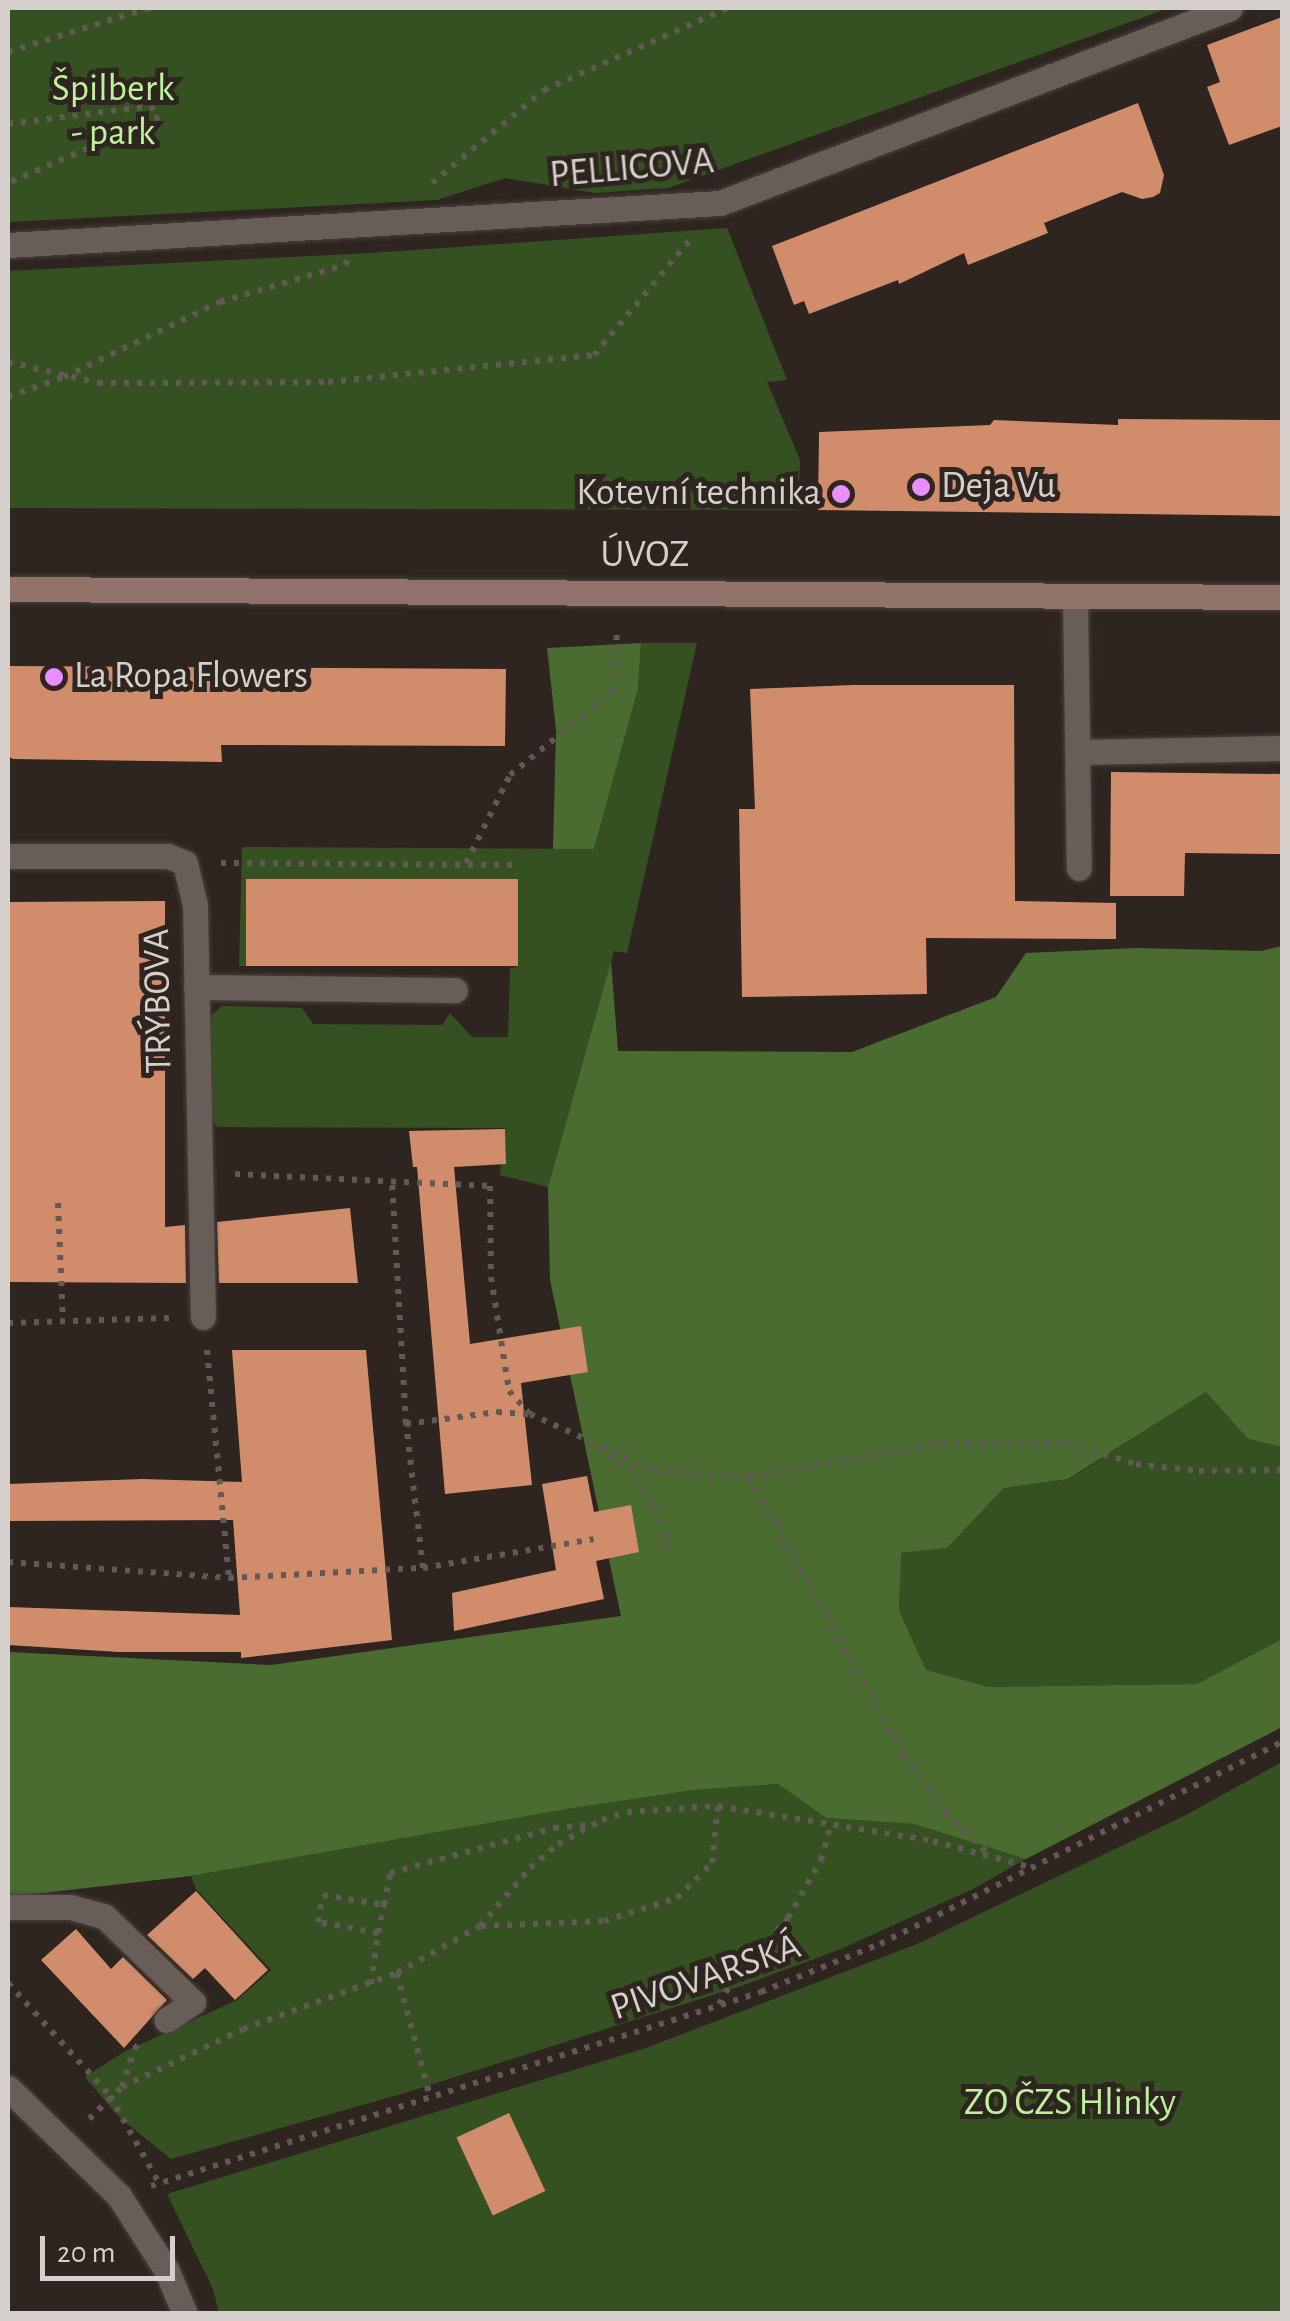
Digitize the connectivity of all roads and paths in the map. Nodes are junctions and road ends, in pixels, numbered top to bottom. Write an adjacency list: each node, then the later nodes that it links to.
1 (149, 8): 4 (path)
2 (728, 8): 8 (path)
3 (1230, 8): 7 (street, PELLICOVA)
4 (8, 52)
5 (8, 124): 6 (path)
6 (8, 183)
7 (720, 204): 8 (street, PELLICOVA); 12 (path)
8 (401, 224): 9 (street, PELLICOVA)
9 (368, 226): 10 (street, PELLICOVA); 12 (path)
10 (8, 246)
11 (8, 362): 12 (path)
12 (64, 377): 13 (path)
13 (8, 397)
14 (8, 589): 15 (main road, ÚVOZ)
15 (1075, 597): 16 (main road, ÚVOZ); 19 (street)
16 (1282, 597)
17 (617, 633): 22 (path)
18 (1282, 748): 19 (street)
19 (1076, 752): 24 (street)
20 (8, 856): 21 (street)
21 (185, 863): 22 (path); 25 (street, TRÝBOVA)
22 (466, 864): 23 (path)
23 (516, 865)
24 (1078, 868)
25 (196, 988): 26 (street); 27 (street, TRÝBOVA)
26 (455, 990)
27 (201, 1172): 28 (path); 30 (street, TRÝBOVA)
28 (392, 1184): 33 (path); 34 (path)
29 (58, 1203): 31 (path)
30 (204, 1318): 31 (path); 42 (path)
31 (63, 1320): 32 (path)
32 (8, 1323)
33 (530, 1414): 34 (path); 35 (path)
34 (406, 1424): 41 (path)
35 (574, 1434): 37 (path); 39 (path)
36 (1282, 1470): 37 (path)
37 (749, 1477): 47 (path)
38 (594, 1540): 41 (path)
39 (668, 1549)
40 (8, 1562): 42 (path)
41 (423, 1568): 42 (path)
42 (229, 1578)
43 (1282, 1742): 48 (path, PIVOVARSKÁ)
44 (718, 1806): 45 (path); 46 (path); 51 (path)
45 (592, 1824): 49 (path); 51 (path)
46 (831, 1824): 47 (path); 56 (path)
47 (988, 1854): 48 (path)
48 (1034, 1868): 56 (path, PIVOVARSKÁ)
49 (384, 1906): 52 (path); 52 (path)
50 (8, 1907): 57 (street)
51 (480, 1926): 53 (path)
52 (378, 1933): 55 (path)
53 (397, 1973): 55 (path); 62 (path)
54 (8, 1982): 61 (path)
55 (371, 1984): 60 (path)
56 (718, 2006): 62 (path, PIVOVARSKÁ)
57 (166, 2020)
58 (134, 2049): 60 (path)
59 (8, 2088): 63 (street)
60 (122, 2088): 61 (path)
61 (110, 2096): 63 (path); 64 (path)
62 (430, 2098): 64 (path, PIVOVARSKÁ)
63 (64, 2146): 65 (street)
64 (159, 2183): 65 (path, PIVOVARSKÁ)
65 (119, 2196): 66 (street)
66 (184, 2314)

